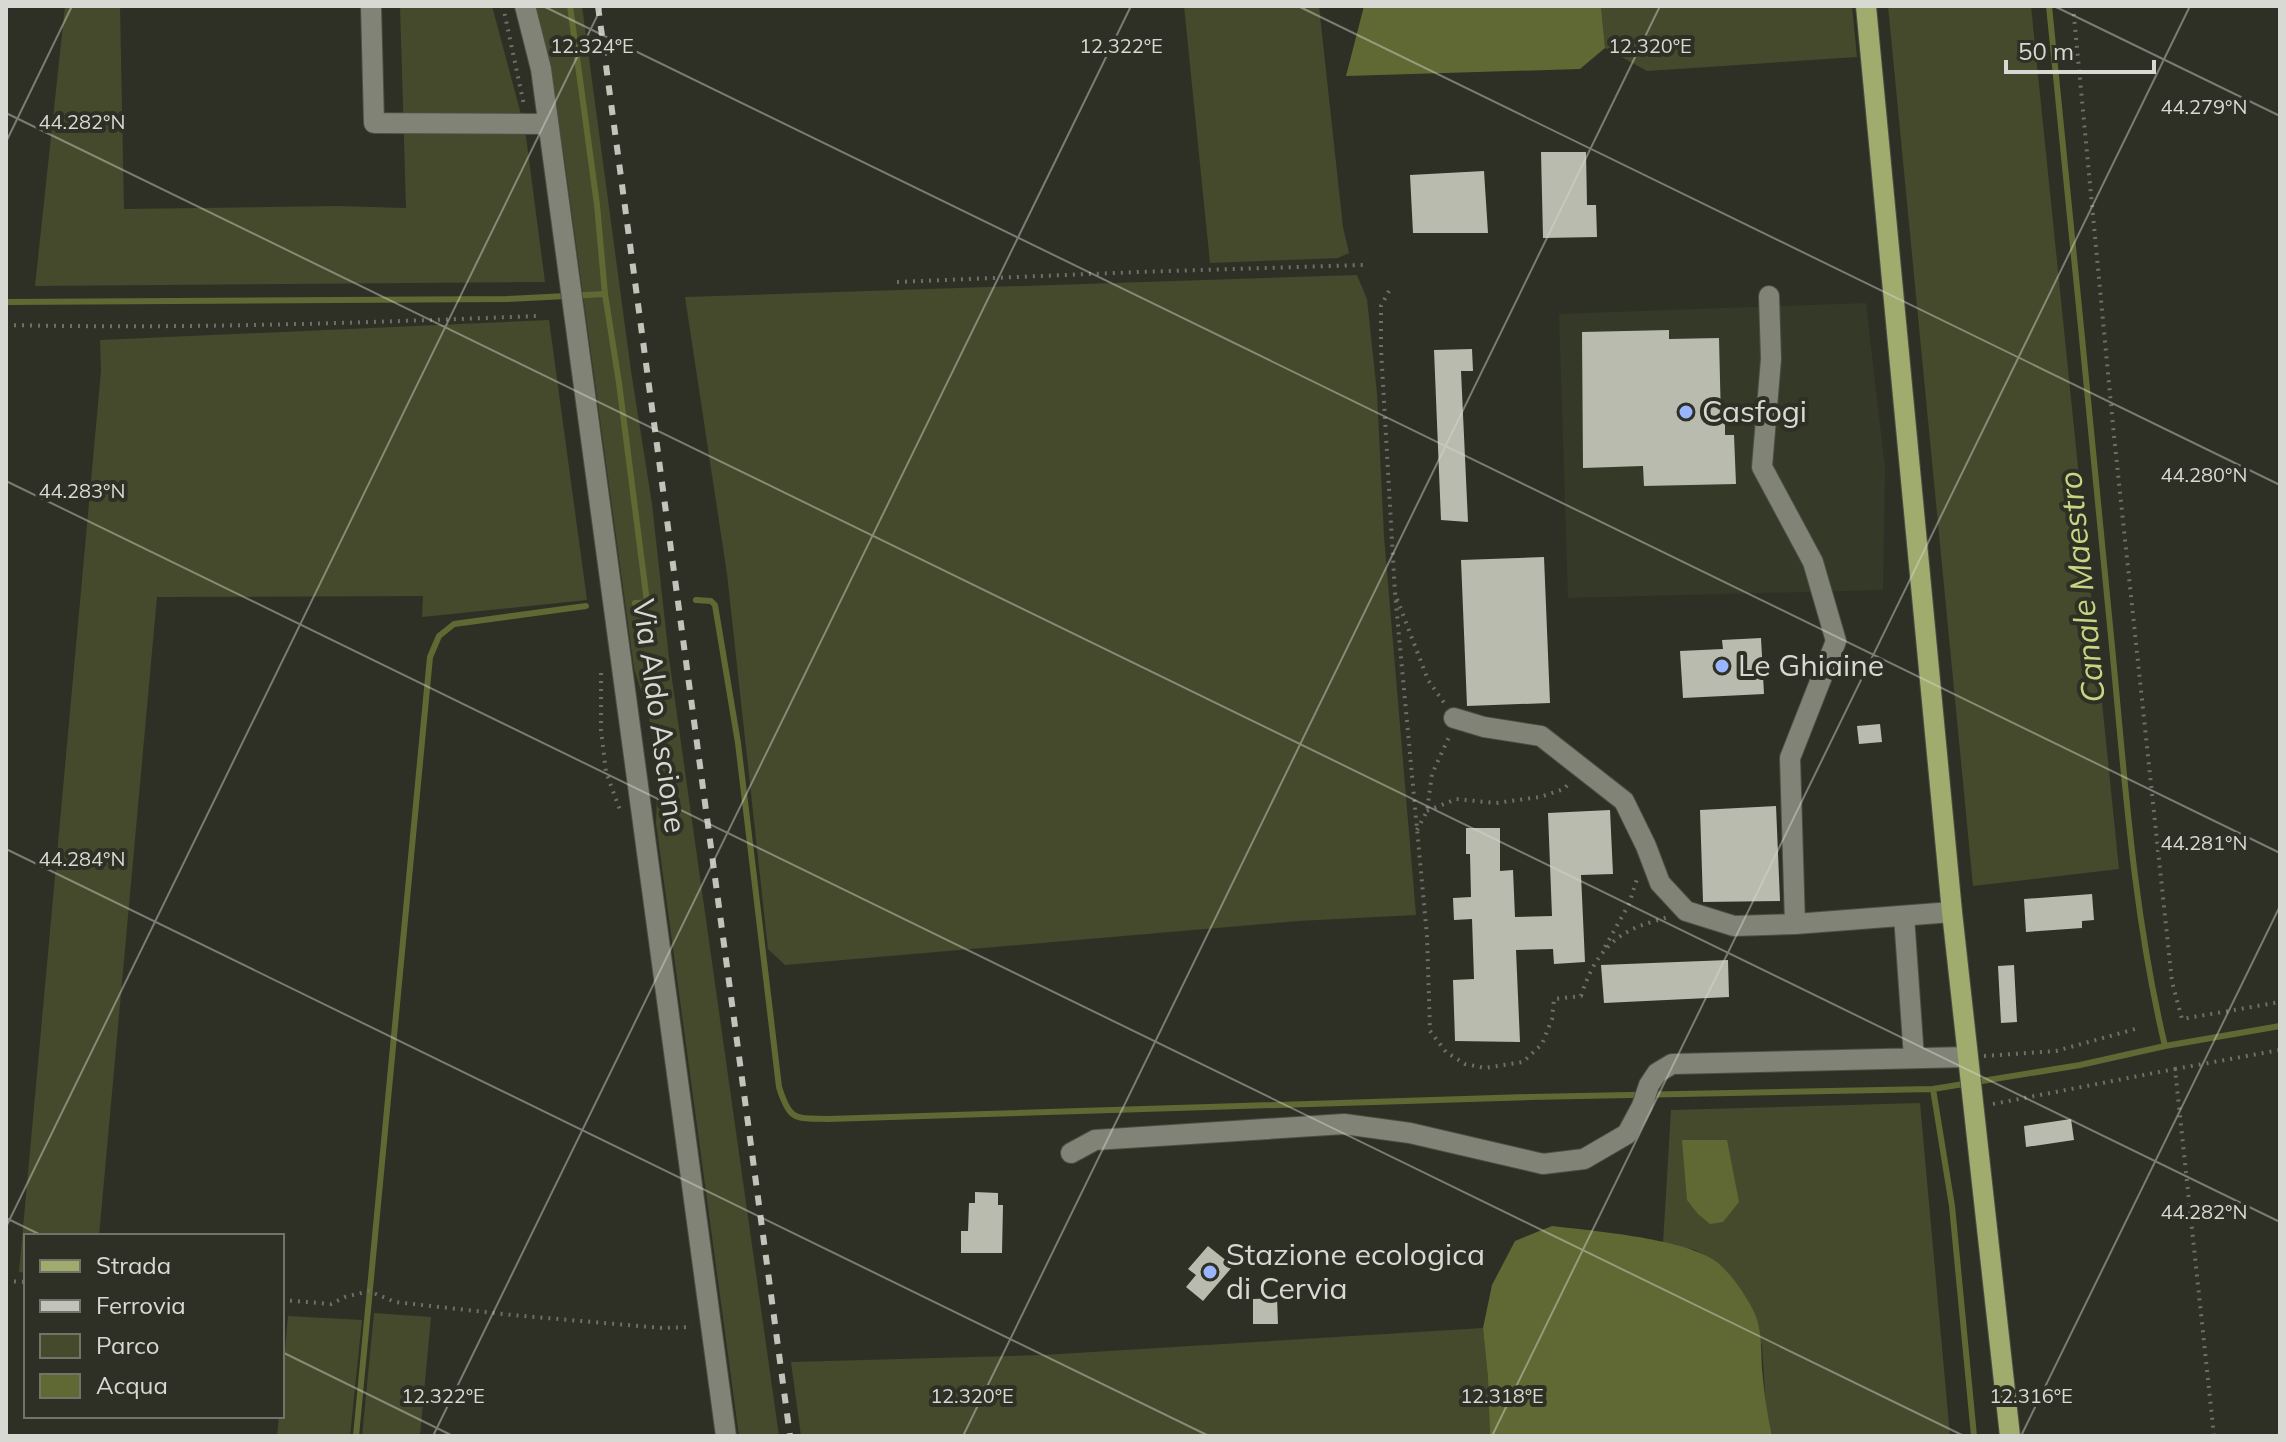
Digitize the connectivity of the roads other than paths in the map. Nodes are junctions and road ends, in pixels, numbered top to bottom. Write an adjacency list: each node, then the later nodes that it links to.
1 (371, 6): 4 (street)
2 (525, 6): 4 (street, Via Aldo Ascione)
3 (1866, 6): 7 (main road)
4 (538, 124): 13 (street, Via Aldo Ascione)
5 (1769, 296): 9 (street)
6 (1454, 718): 9 (street)
7 (1952, 912): 8 (street); 11 (main road)
8 (1904, 916): 9 (street); 10 (street)
9 (1795, 924)
10 (1914, 1058): 11 (street); 12 (street)
11 (1968, 1063): 14 (main road)
12 (1071, 1153)
13 (726, 1436)
14 (2010, 1436)

